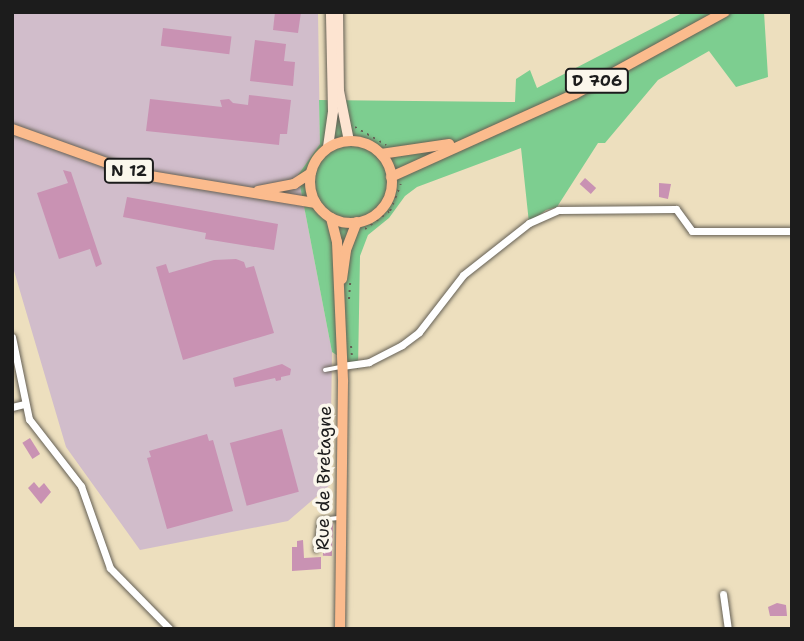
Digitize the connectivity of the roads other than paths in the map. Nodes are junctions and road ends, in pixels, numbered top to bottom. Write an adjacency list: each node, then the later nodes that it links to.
1 (331, 12): 7 (main road)
2 (338, 12): 5 (main road)
3 (725, 12): 6 (main road, D 706)
4 (12, 129): 11 (main road, N 12)
5 (349, 141): 7 (main road); 8 (main road)
6 (465, 141): 8 (main road, D 706); 10 (main road, D 706)
7 (328, 147): 9 (main road)
8 (384, 150): 10 (main road)
9 (311, 173): 11 (main road, N 12); 12 (main road)
10 (391, 177): 14 (main road)
11 (251, 193): 12 (main road, N 12)
12 (316, 203): 13 (main road)
13 (331, 218): 14 (main road); 16 (main road, Rue de Bretagne)
14 (359, 227): 16 (main road, Rue de Bretagne)
15 (792, 231): 18 (street)
16 (340, 328): 18 (main road, Rue de Bretagne)
17 (12, 337): 20 (street)
18 (347, 365): 19 (lane); 22 (main road, Rue de Bretagne)
19 (325, 370)
20 (24, 404): 21 (street); 25 (street)
21 (12, 407)
22 (342, 518): 23 (lane); 26 (main road, Rue de Bretagne)
23 (316, 551)
24 (723, 593): 27 (street)
25 (170, 629)
26 (340, 629)
27 (728, 629)

